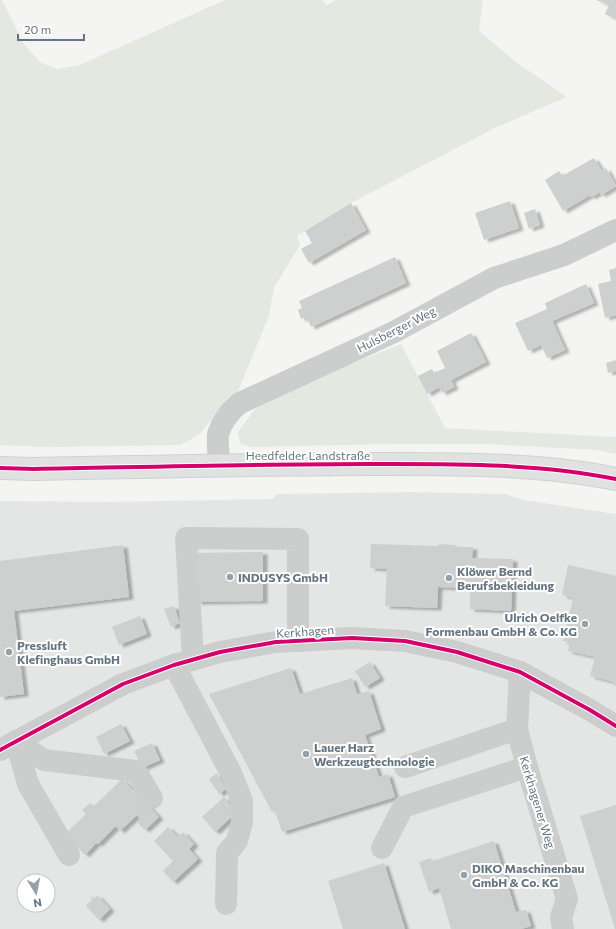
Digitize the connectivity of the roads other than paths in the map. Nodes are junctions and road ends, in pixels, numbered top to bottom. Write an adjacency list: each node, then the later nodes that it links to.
1 (616, 230): 2 (street, Hulsberger Weg)
2 (219, 466): 3 (main road, Heedfelder Landstraße); 4 (main road, Heedfelder Landstraße)
3 (0, 468)
4 (616, 479)
5 (298, 641): 6 (street, Kerkhagen); 6 (street); 7 (street, Kerkhagen)
6 (183, 662): 10 (street, Kerkhagen); 16 (street)
7 (520, 672): 8 (street, Kerkhagen); 9 (street, Kerkhagener Weg)
8 (616, 726)
9 (517, 729): 11 (street); 12 (street, Kerkhagener Weg)
10 (8, 746): 13 (street); 15 (street)
11 (405, 767)
12 (527, 767): 14 (street); 17 (street, Kerkhagener Weg)
13 (152, 798)
14 (382, 848)
15 (69, 855)
16 (226, 904)
17 (562, 923)

